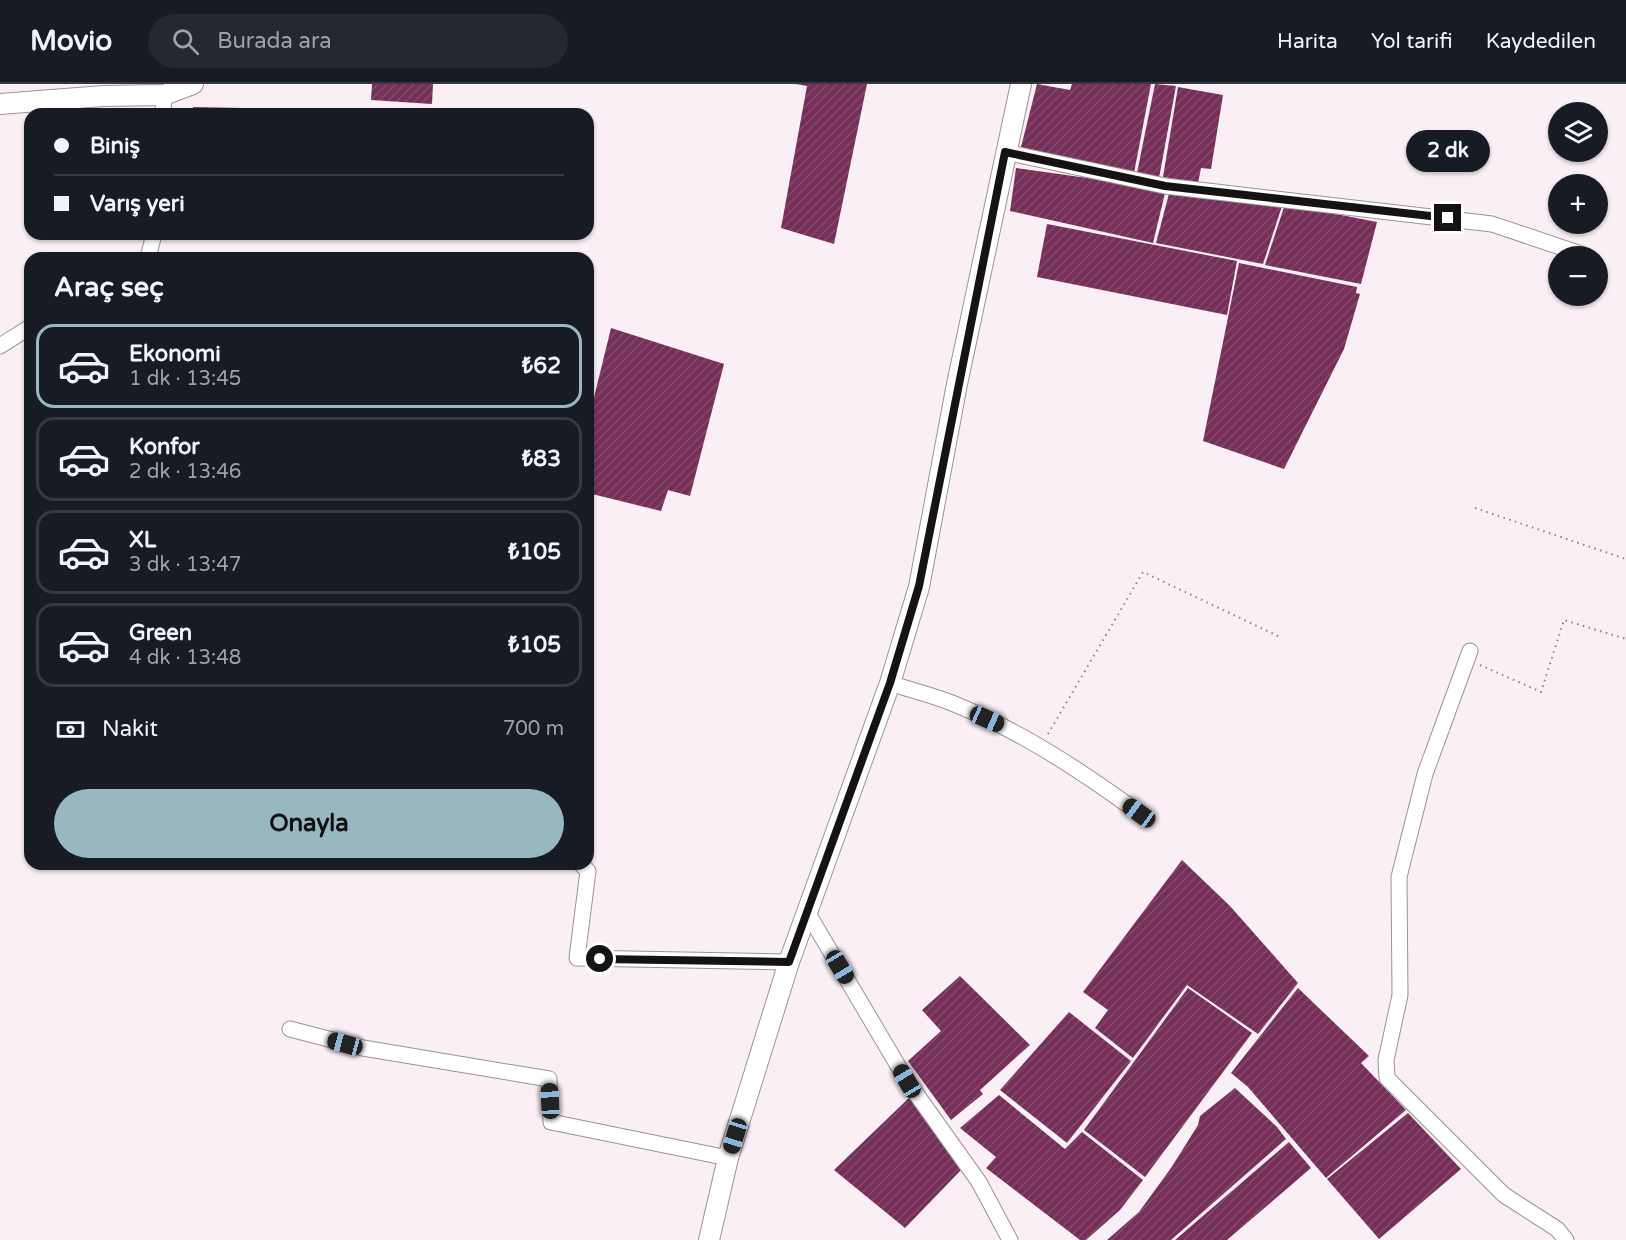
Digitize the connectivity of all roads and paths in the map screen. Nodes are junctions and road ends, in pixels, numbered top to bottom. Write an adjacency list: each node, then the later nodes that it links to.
1 (193, 84): 4 (street)
2 (1021, 84): 5 (street)
3 (0, 104): 4 (street)
4 (163, 104)
5 (1005, 152): 6 (street); 14 (street)
6 (1557, 246)
7 (24, 331): 8 (street)
8 (0, 346)
9 (1475, 508): 10 (path)
10 (1626, 559)
11 (1280, 637): 15 (path)
12 (1626, 639): 13 (path)
13 (1468, 655): 24 (street)
14 (890, 683): 15 (street); 18 (street)
15 (1041, 747): 16 (street)
16 (1139, 813)
17 (587, 870): 19 (street)
18 (806, 910): 19 (street); 23 (street)
19 (789, 962): 21 (street)
20 (290, 1029): 21 (street)
21 (728, 1158): 22 (street)
22 (708, 1240)
23 (1010, 1240)
24 (1566, 1240)

